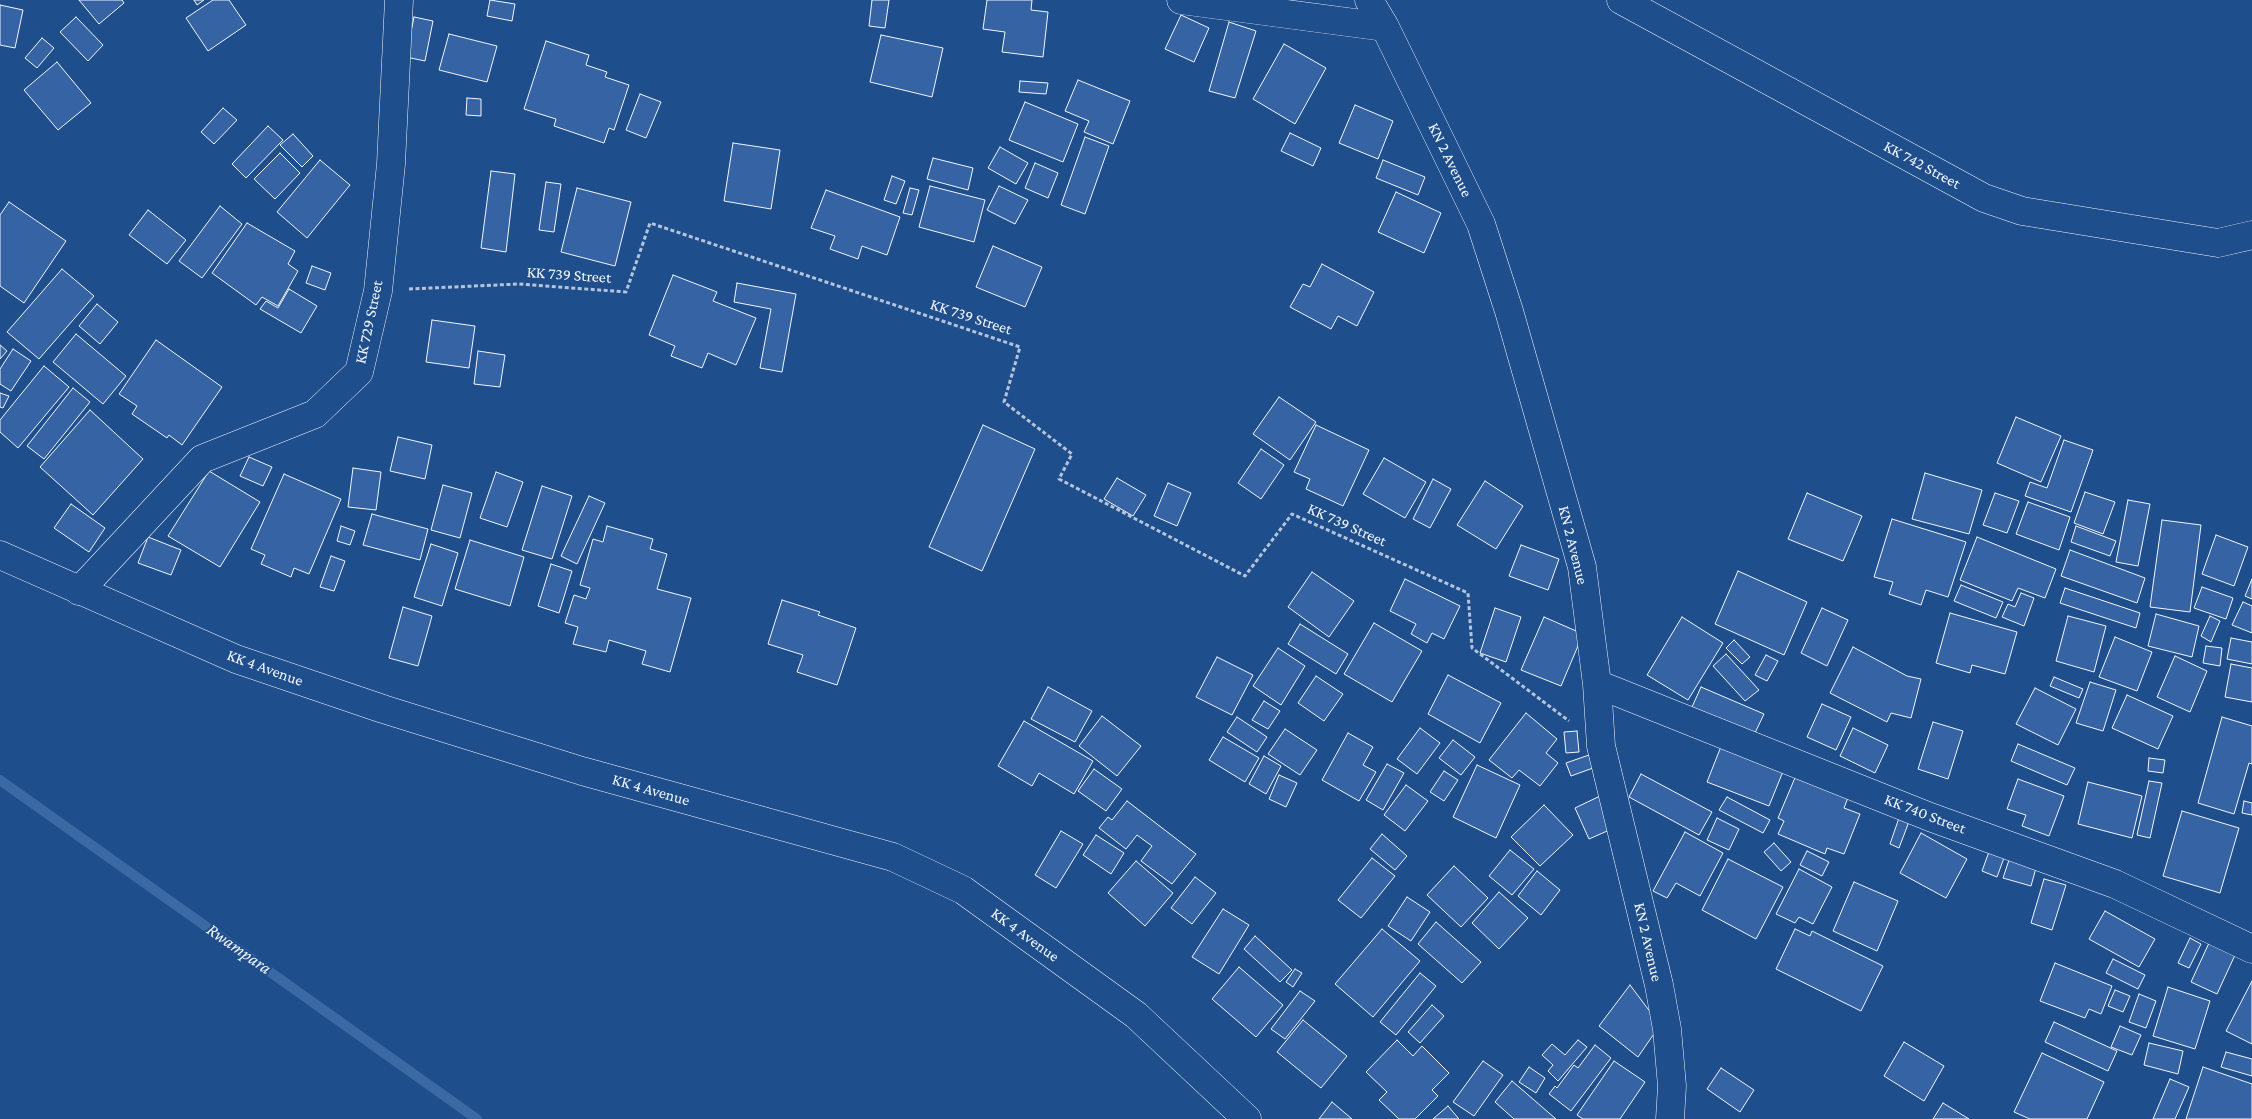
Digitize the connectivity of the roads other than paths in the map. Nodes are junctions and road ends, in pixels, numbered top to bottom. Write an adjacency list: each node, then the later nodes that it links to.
1 (399, 0): 8 (street, KK 729 Street)
2 (1181, 0): 5 (street)
3 (1370, 0): 5 (street, KN 2 Avenue)
4 (1621, 0): 6 (street, KK 742 Street)
5 (1385, 27): 9 (street, KN 2 Avenue)
6 (2252, 235)
7 (0, 555): 8 (street, KK 4 Avenue)
8 (79, 591): 11 (street, KK 4 Avenue)
9 (1597, 684): 10 (street, KK 740 Street); 12 (street, KN 2 Avenue)
10 (2252, 949)
11 (1247, 1119)
12 (1670, 1119)

